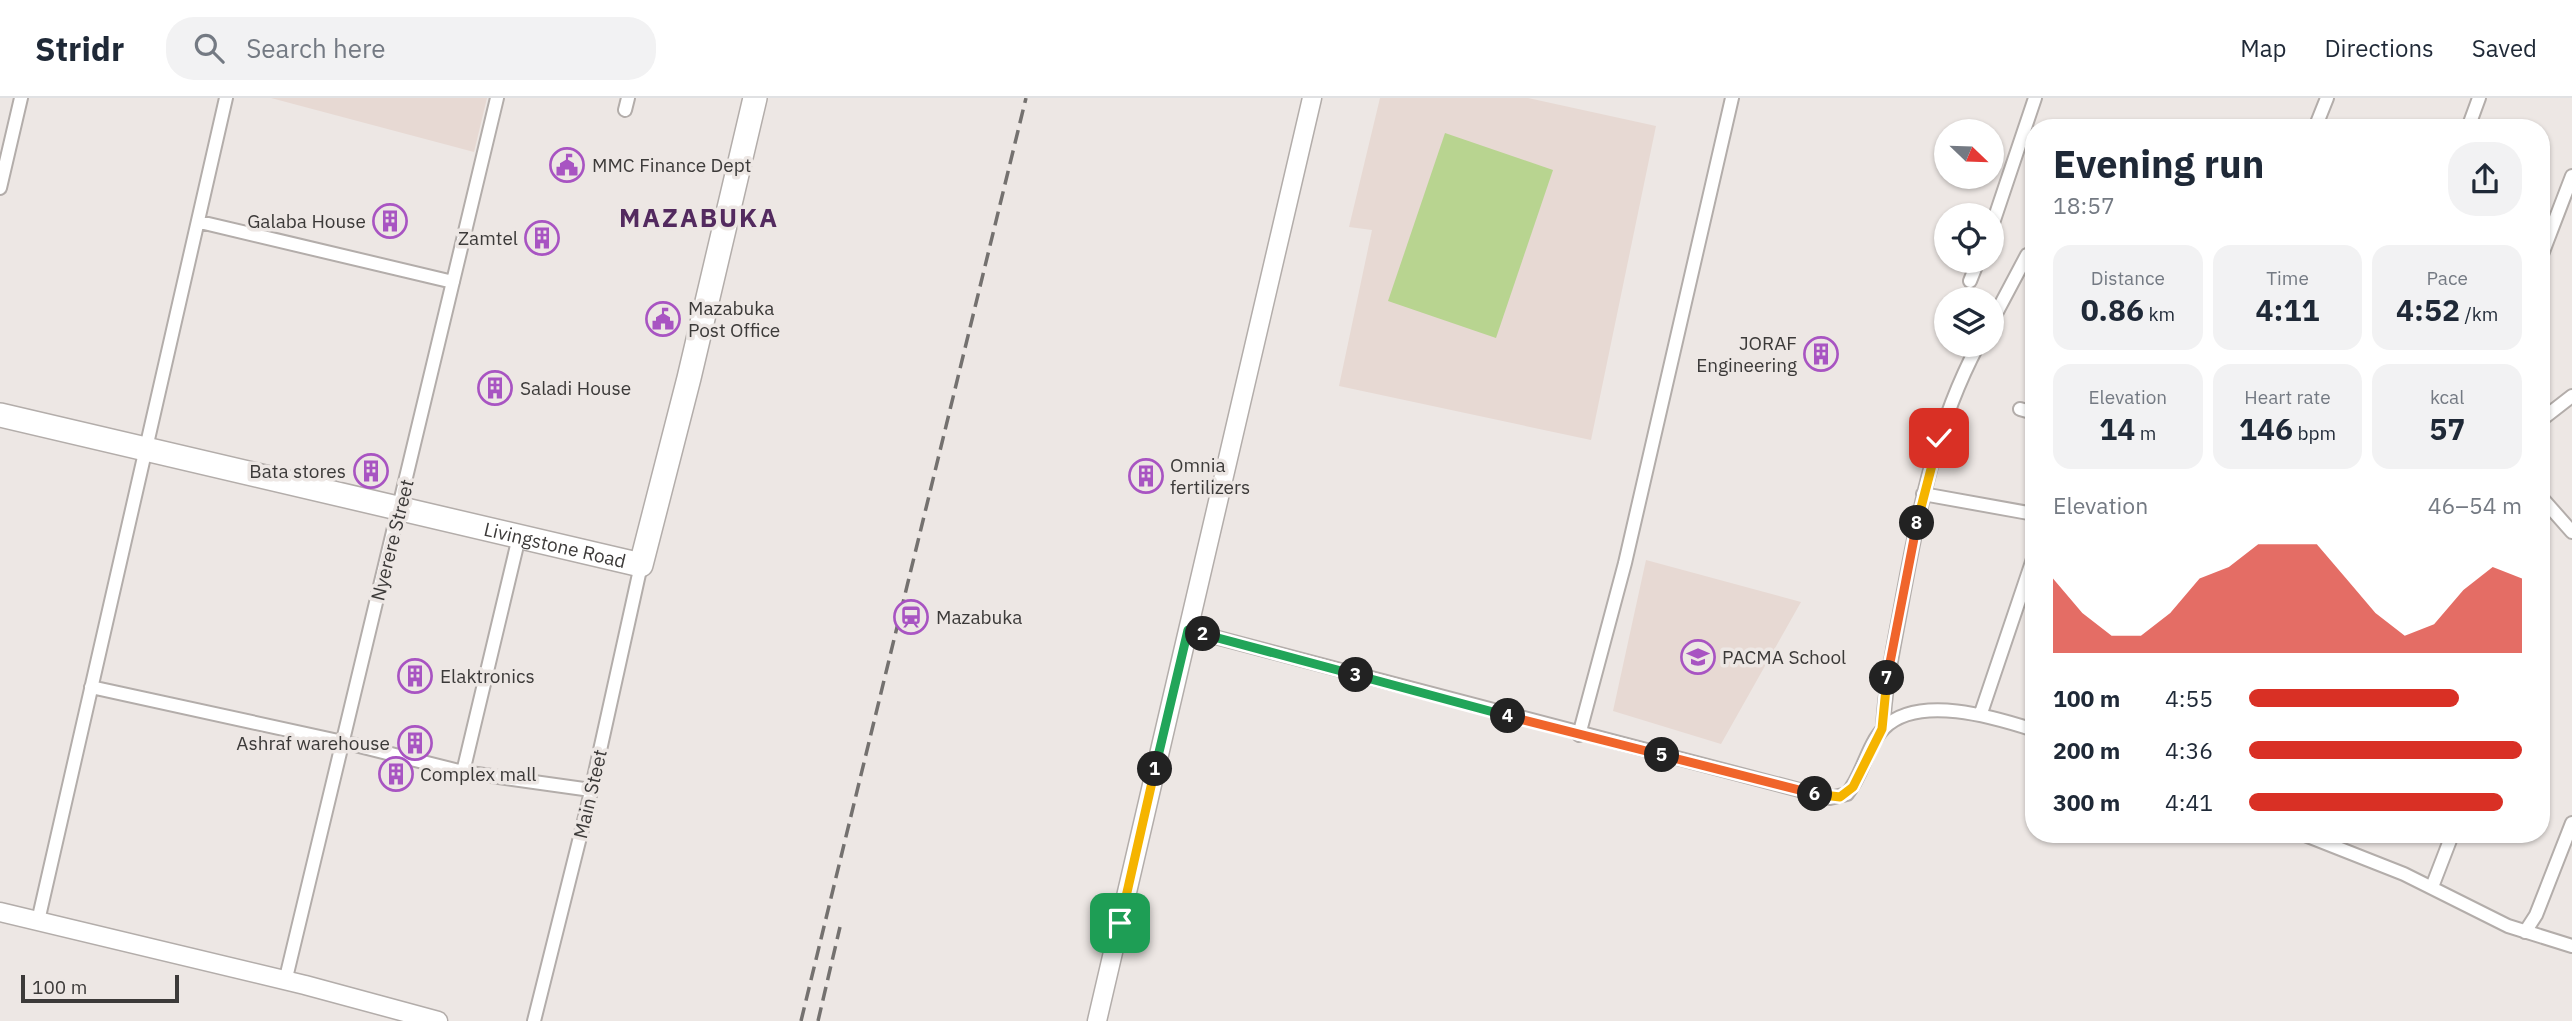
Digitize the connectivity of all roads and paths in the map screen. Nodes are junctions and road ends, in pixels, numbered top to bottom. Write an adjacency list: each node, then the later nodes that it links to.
1 (22, 98): 15 (street)
2 (226, 98): 17 (street)
3 (497, 98): 22 (street, Nyerere Street)
4 (755, 98): 37 (highway, Livingstone Road)
5 (1312, 98): 39 (main road)
6 (1731, 98): 44 (street)
7 (2035, 98): 10 (street)
8 (2327, 98): 11 (street)
9 (2479, 98): 12 (street)
10 (2028, 119)
11 (2319, 119)
12 (2471, 119)
13 (2025, 128): 16 (street)
14 (2572, 176): 18 (street)
15 (0, 188)
16 (2000, 203)
17 (200, 222): 22 (street); 30 (street)
18 (2550, 233)
19 (2025, 259): 23 (street)
20 (1973, 273): 21 (street)
21 (1970, 281)
22 (453, 282): 33 (street, Nyerere Street)
23 (2004, 298)
24 (1973, 357): 31 (street)
25 (2572, 396): 28 (street)
26 (2020, 409): 27 (street)
27 (2025, 410)
28 (2550, 413)
29 (0, 415): 30 (highway, Livingstone Road)
30 (146, 452): 33 (highway, Livingstone Road); 40 (street)
31 (1923, 494): 34 (street); 43 (street)
32 (2550, 507): 35 (street)
33 (399, 510): 36 (highway, Livingstone Road); 45 (street, Nyerere Street)
34 (2025, 512)
35 (2572, 532)
36 (519, 537): 37 (highway, Livingstone Road); 46 (street)
37 (641, 565): 47 (street, Main Steet)
38 (2025, 583): 41 (street)
39 (1188, 630): 44 (street); 60 (main road)
40 (91, 687): 45 (street); 54 (street)
41 (1981, 713): 42 (street); 43 (street)
42 (2025, 727)
43 (1882, 729): 44 (street)
44 (1579, 735)
45 (343, 741): 46 (street); 57 (street, Nyerere Street)
46 (463, 772): 47 (street)
47 (591, 790): 59 (street, Main Steet)
48 (2572, 823): 49 (street)
49 (2569, 837): 55 (street)
50 (2339, 843): 52 (street)
51 (2449, 843): 52 (street)
52 (2432, 887): 55 (street)
53 (0, 912): 54 (main road)
54 (38, 921): 57 (main road)
55 (2525, 932): 56 (street)
56 (2572, 946)
57 (285, 982): 58 (main road)
58 (438, 1021)
59 (534, 1021)
60 (1097, 1021)

